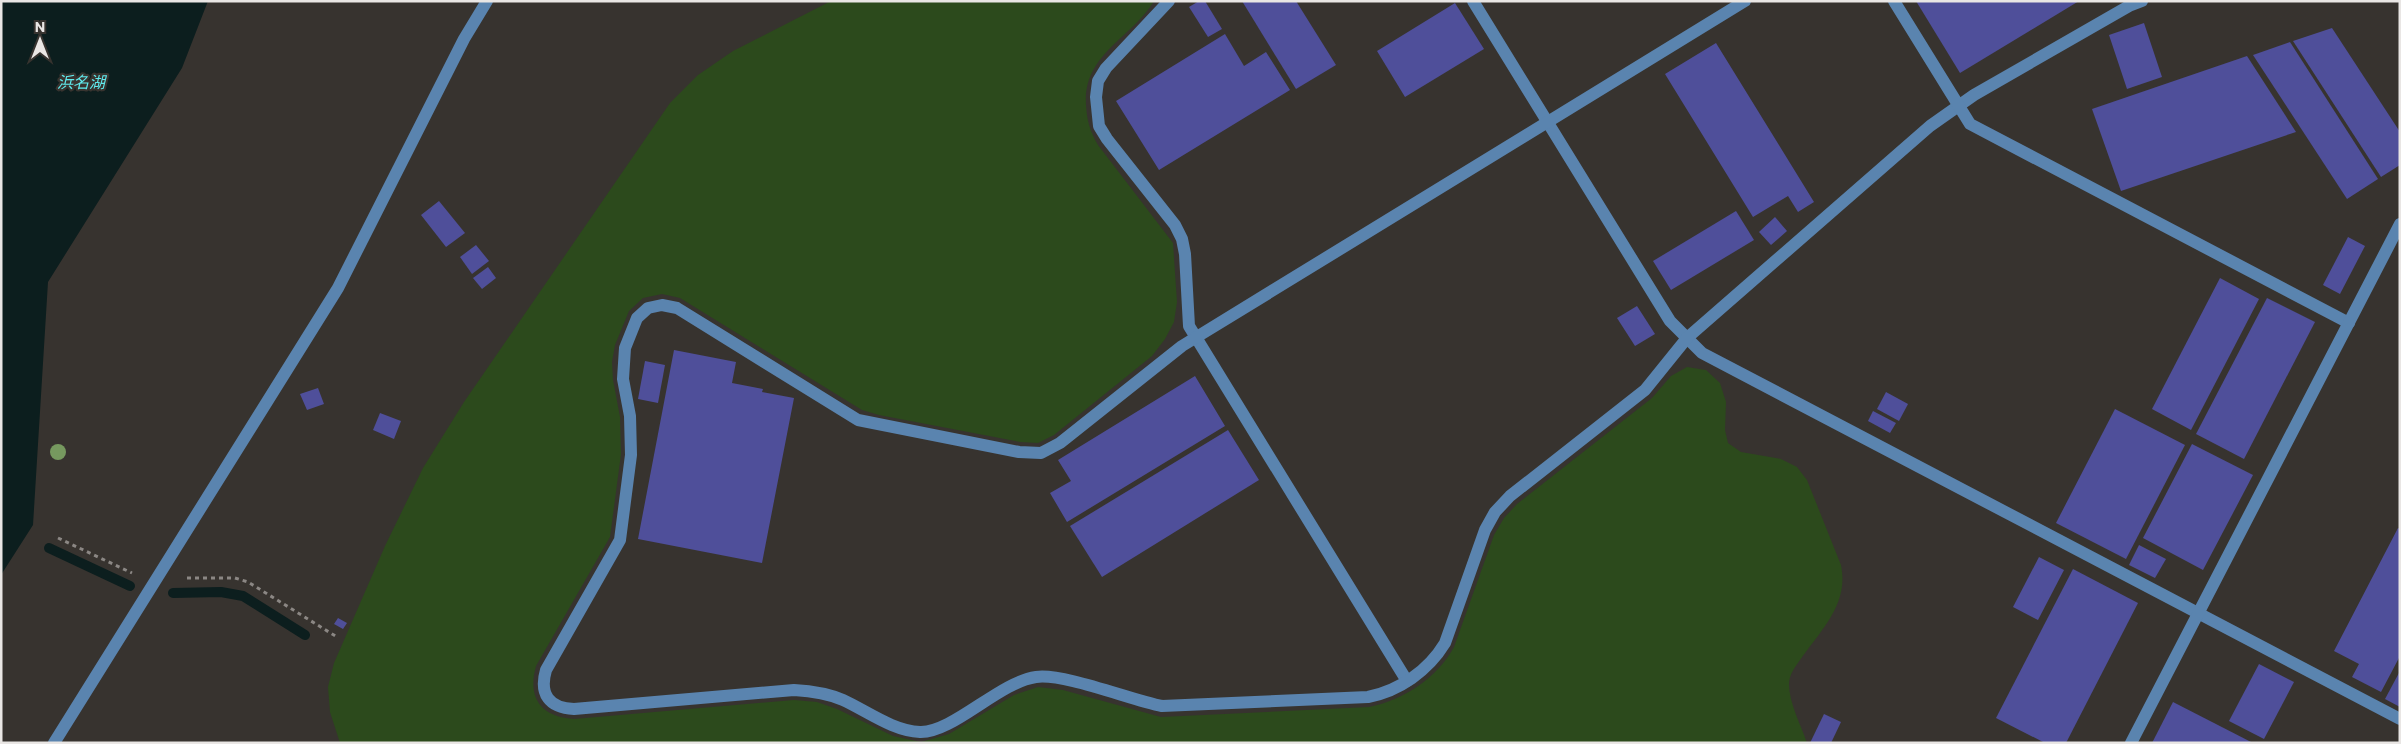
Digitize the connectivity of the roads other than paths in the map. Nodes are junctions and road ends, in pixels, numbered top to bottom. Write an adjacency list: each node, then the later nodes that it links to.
1 (487, 1): 16 (street)
2 (1169, 1): 11 (street)
3 (1473, 1): 8 (street)
4 (1745, 1): 8 (street)
5 (1894, 1): 7 (street)
6 (2142, 1): 7 (street)
7 (1958, 105): 10 (street); 12 (street)
8 (1548, 122): 11 (street); 12 (street)
9 (2400, 224): 10 (street)
10 (2349, 323): 13 (street)
11 (1196, 337): 14 (street); 14 (street)
12 (1688, 338): 13 (street); 14 (street)
13 (2198, 613): 15 (street); 17 (street)
14 (1408, 681)
15 (2400, 719)
16 (54, 743)
17 (2131, 743)

